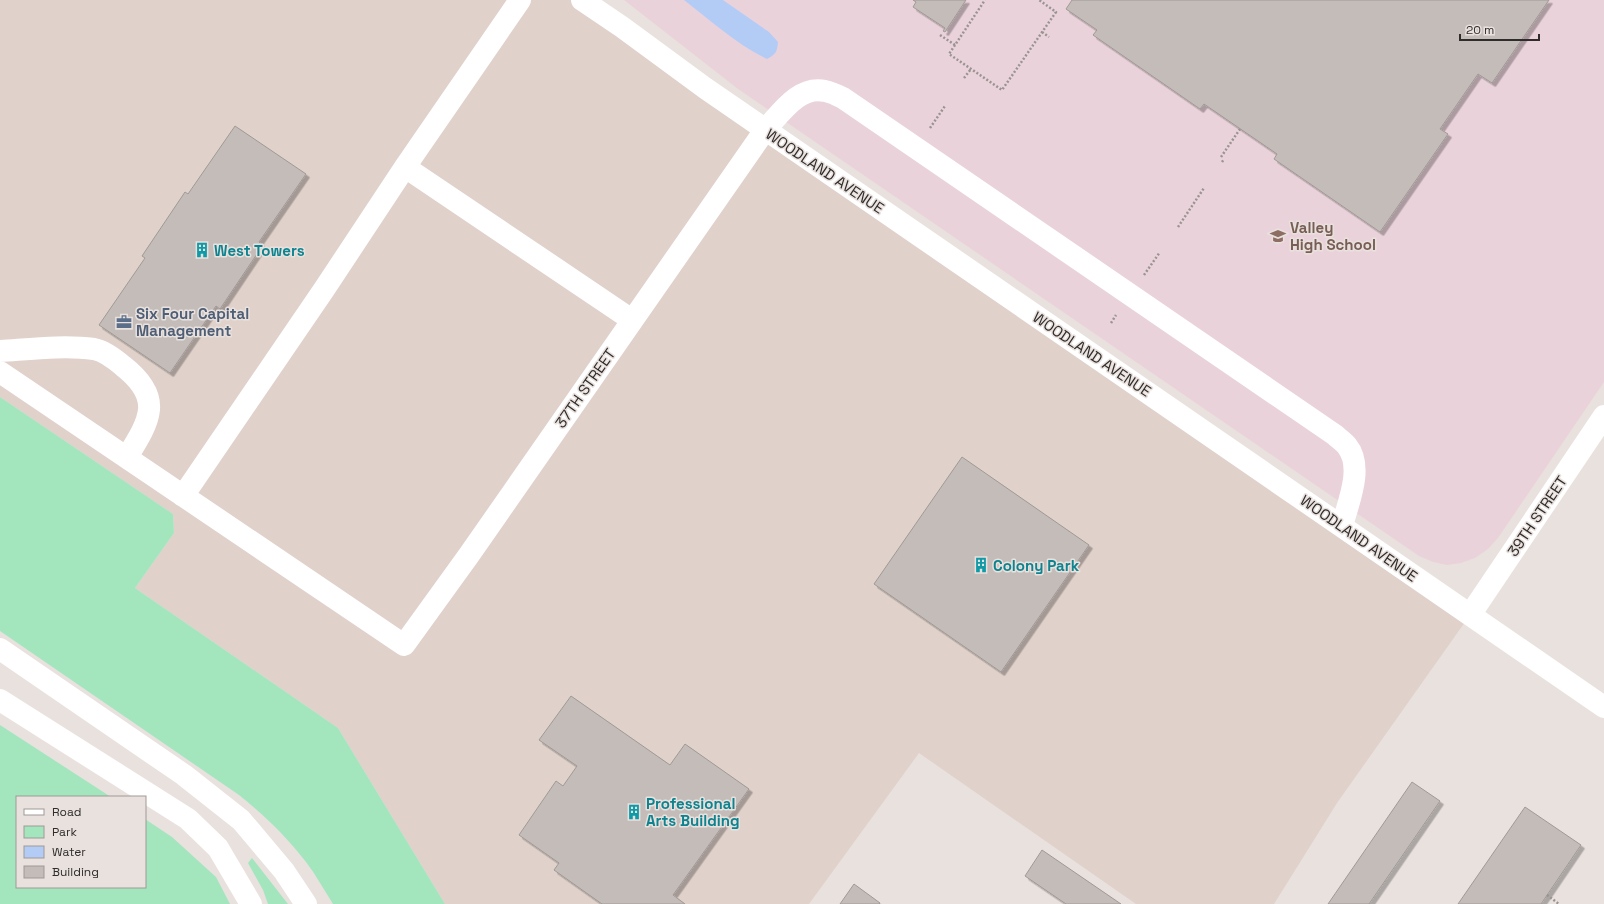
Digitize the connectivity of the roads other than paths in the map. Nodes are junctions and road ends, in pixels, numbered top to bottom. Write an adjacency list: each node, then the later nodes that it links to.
1 (520, 0): 4 (main road)
2 (582, 0): 3 (main road, WOODLAND AVENUE)
3 (765, 130): 5 (main road, 37TH STREET); 11 (main road, WOODLAND AVENUE); 11 (main road, 37TH STREET)
4 (406, 167): 5 (main road); 10 (main road)
5 (632, 320): 10 (main road, 37TH STREET)
6 (0, 351): 9 (main road)
7 (0, 372): 9 (main road)
8 (1604, 416): 12 (main road, 39TH STREET)
9 (127, 457): 10 (main road)
10 (183, 496)
11 (1342, 526): 12 (main road, WOODLAND AVENUE)
12 (1470, 615): 15 (main road, WOODLAND AVENUE)
13 (0, 650): 17 (main road)
14 (0, 700): 16 (main road)
15 (1604, 706)
16 (251, 904)
17 (306, 904)

